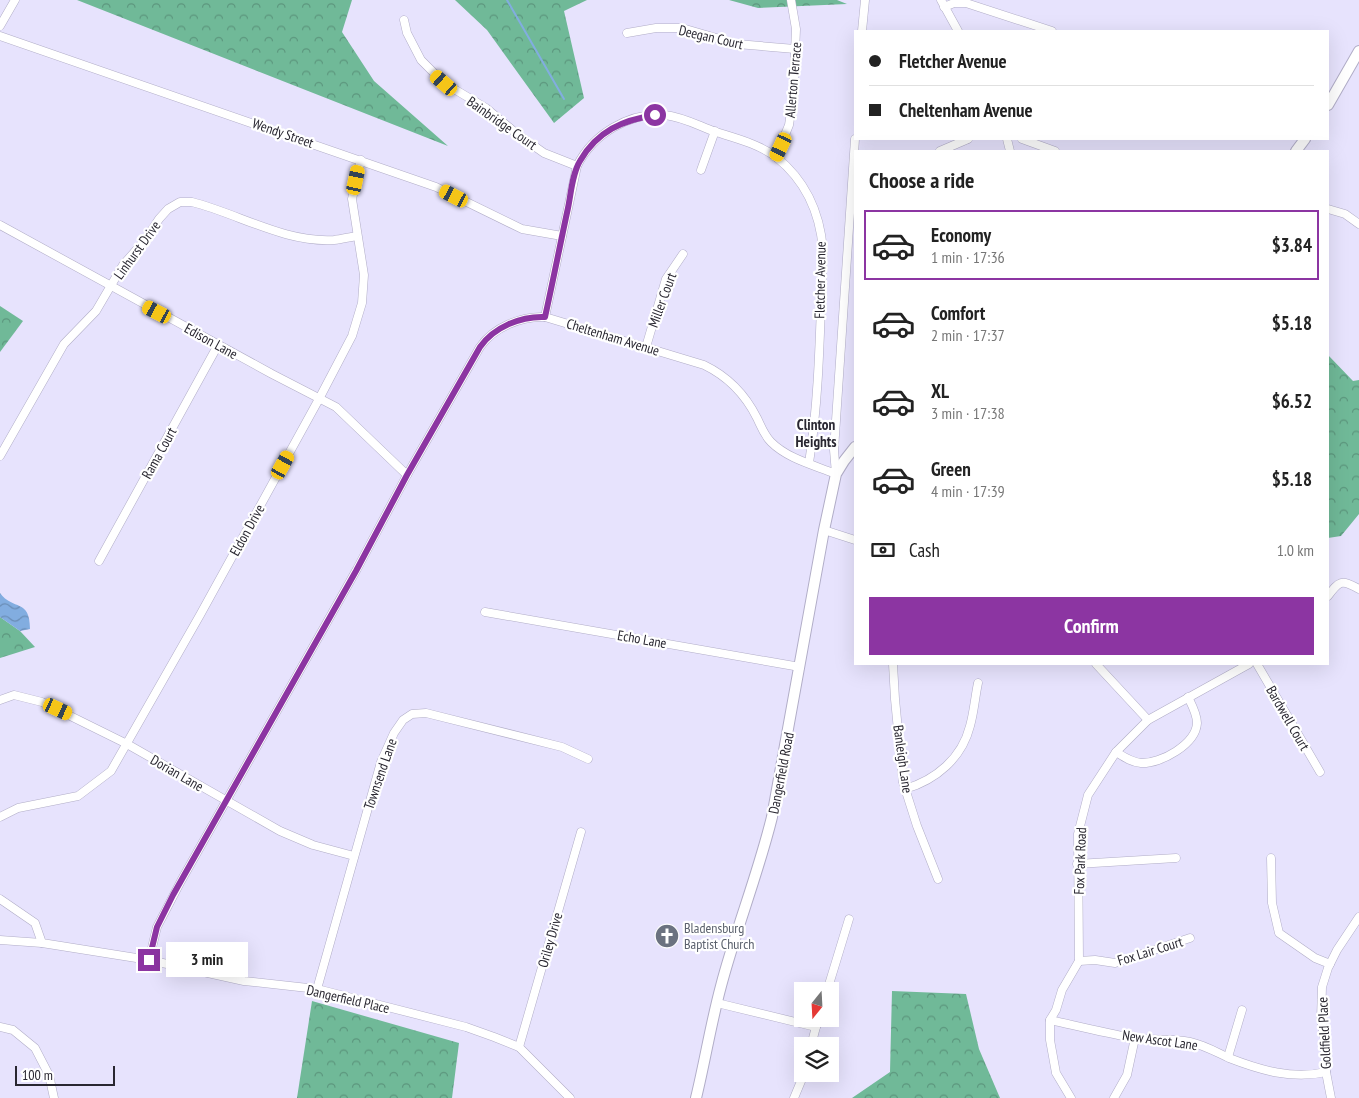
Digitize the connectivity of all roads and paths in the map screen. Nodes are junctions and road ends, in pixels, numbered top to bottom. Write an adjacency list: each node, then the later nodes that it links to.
1 (15, 0): 6 (street)
2 (791, 0): 12 (street, Allerton Terrace)
3 (864, 0): 7 (street)
4 (943, 3): 8 (street); 9 (street)
5 (404, 20): 23 (street, Bainbridge Court)
6 (0, 26)
7 (862, 30)
8 (957, 30)
9 (1049, 30)
10 (627, 33): 12 (street, Deegan Court)
11 (0, 36): 22 (street, Wendy Street)
12 (795, 49): 21 (street, Allerton Terrace)
13 (1359, 51): 14 (street)
14 (1329, 104)
15 (715, 131): 21 (street, Fletcher Avenue); 23 (street, Fletcher Avenue); 24 (street)
16 (966, 140): 18 (street)
17 (1025, 140): 19 (street)
18 (942, 150)
19 (1052, 150)
20 (854, 154): 41 (street)
21 (776, 157): 40 (street, Fletcher Avenue)
22 (360, 160): 30 (street, Eldon Drive); 31 (street, Wendy Street)
23 (577, 166): 31 (street)
24 (701, 170)
25 (1329, 209): 26 (street)
26 (1345, 214): 27 (street); 28 (street)
27 (1359, 217)
28 (1359, 224)
29 (0, 225): 33 (street, Edison Lane)
30 (357, 236): 33 (street, Linhurst Drive); 37 (street, Eldon Drive)
31 (562, 236): 34 (street)
32 (683, 254): 36 (street, Miller Court)
33 (110, 286): 35 (street, Edison Lane); 39 (street, Linhurst Drive)
34 (545, 317): 36 (street, Cheltenham Avenue); 42 (street, Cheltenham Avenue)
35 (218, 345): 37 (street, Edison Lane); 45 (street, Rama Court)
36 (646, 347): 40 (street, Cheltenham Avenue)
37 (320, 399): 42 (street, Edison Lane); 58 (street, Eldon Drive)
38 (854, 448): 41 (street, Dangerfield Road)
39 (0, 456)
40 (809, 463): 41 (street, Cheltenham Avenue)
41 (836, 474): 43 (street, Dangerfield Road)
42 (407, 475): 63 (street, Cheltenham Avenue)
43 (824, 530): 44 (street); 53 (street, Dangerfield Road)
44 (854, 540)
45 (99, 561)
46 (1359, 589): 47 (street)
47 (1329, 595)
48 (485, 612): 53 (street, Echo Lane)
49 (893, 665): 62 (street, Banleigh Lane)
50 (1097, 665): 57 (street)
51 (1247, 665): 55 (street, Fox Park Road)
52 (1258, 665): 61 (street, Bardwell Court)
53 (800, 667): 82 (street, Dangerfield Road)
54 (978, 683): 62 (street)
55 (1188, 697): 57 (street, Fox Park Road); 59 (street)
56 (0, 700): 58 (street, Dorian Lane)
57 (1148, 720): 59 (street, Fox Park Road)
58 (126, 744): 63 (street, Dorian Lane); 64 (street, Eldon Drive)
59 (1116, 752): 69 (street, Fox Park Road)
60 (588, 759): 66 (street, Townsend Lane)
61 (1320, 772)
62 (905, 789): 70 (street, Banleigh Lane)
63 (226, 801): 66 (street, Dorian Lane); 77 (street, Cheltenham Avenue)
64 (0, 817)
65 (581, 832): 88 (street, Oriley Drive)
66 (354, 856): 81 (street, Townsend Lane)
67 (1176, 858): 69 (street)
68 (1270, 858): 79 (street)
69 (1078, 864): 78 (street, Fox Park Road)
70 (938, 879)
71 (0, 899): 76 (street)
72 (1359, 916): 79 (street, Goldfield Place)
73 (849, 920): 80 (street)
74 (1190, 938): 78 (street, Fox Lair Court)
75 (0, 940): 76 (street, Dangerfield Place)
76 (42, 943): 77 (street, Dangerfield Place)
77 (149, 960): 81 (street, Dangerfield Place)
78 (1079, 961): 85 (street)
79 (1330, 964): 90 (street, Goldfield Place)
80 (830, 982)
81 (317, 989): 88 (street, Dangerfield Place)
82 (717, 1003): 84 (street); 94 (street, Dangerfield Road)
83 (1242, 1010): 89 (street)
84 (794, 1018)
85 (1050, 1020): 87 (street, New Ascot Lane); 96 (street)
86 (0, 1027): 92 (street)
87 (1135, 1038): 89 (street, New Ascot Lane); 97 (street)
88 (518, 1047): 93 (street, Dangerfield Place)
89 (1228, 1057): 90 (street, New Ascot Lane)
90 (1326, 1072): 98 (street, Goldfield Place)
91 (801, 1082): 95 (street)
92 (54, 1098)
93 (570, 1098)
94 (696, 1098)
95 (794, 1098)
96 (1071, 1098)
97 (1114, 1098)
98 (1331, 1098)

